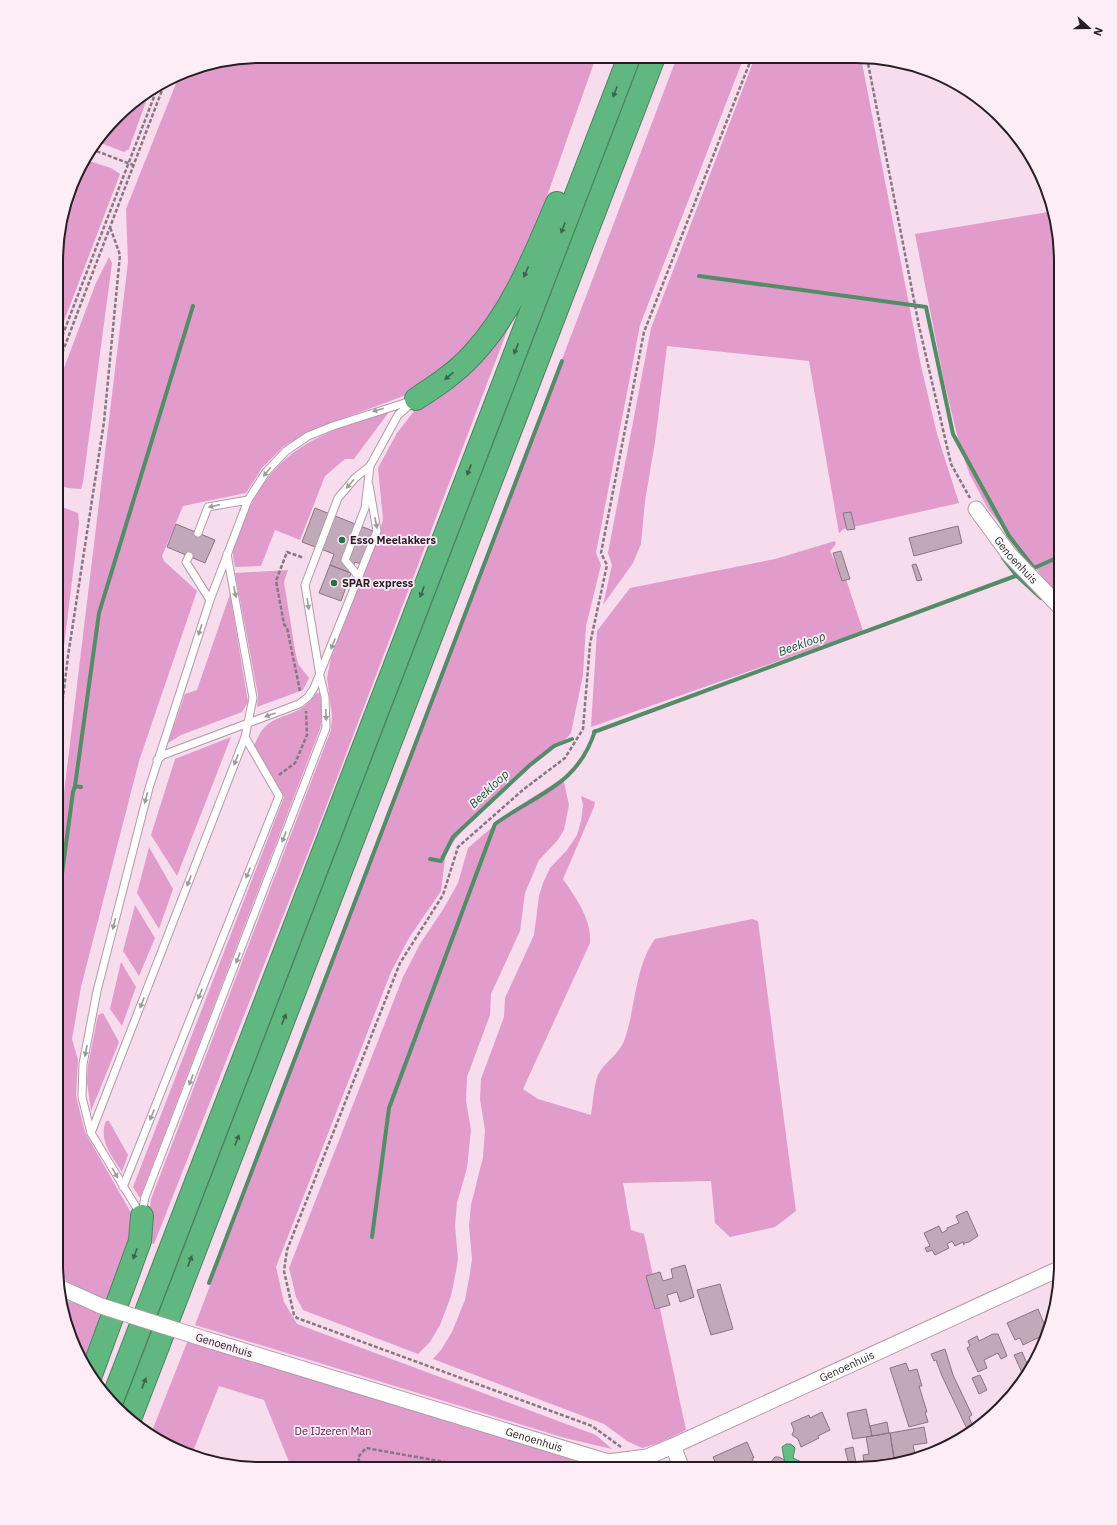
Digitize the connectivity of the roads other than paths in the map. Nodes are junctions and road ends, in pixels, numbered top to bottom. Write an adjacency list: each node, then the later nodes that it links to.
1 (627, 63): 3 (highway, one-way to 3)
2 (652, 63): 26 (highway, one-way to 2)
3 (602, 126): 4 (highway, one-way to 4); 25 (highway, one-way to 25)
4 (416, 399): 5 (lane); 7 (lane, one-way to 7)
5 (370, 466): 6 (lane); 15 (lane, one-way to 15)
6 (369, 485): 12 (lane, one-way to 12); 12 (lane)
7 (248, 500): 9 (lane, one-way to 9); 10 (lane)
8 (976, 509): 14 (street, Genoenhuis)
9 (198, 533)
10 (227, 554): 13 (lane); 16 (lane, one-way to 16)
11 (189, 556): 13 (lane)
12 (359, 577): 15 (lane, one-way to 15)
13 (210, 600): 18 (lane, one-way to 18)
14 (1054, 601)
15 (320, 676): 16 (lane, one-way to 16); 21 (lane, one-way to 21)
16 (248, 723): 17 (lane); 18 (lane)
17 (245, 737): 19 (lane, one-way to 19); 20 (lane, one-way to 20)
18 (156, 760): 19 (lane, one-way to 19)
19 (92, 1133): 20 (lane, one-way to 20)
20 (123, 1187): 21 (lane)
21 (142, 1216): 24 (highway, one-way to 24)
22 (1054, 1271): 27 (street, Genoenhuis)
23 (65, 1290): 28 (street, Genoenhuis, bridge)
24 (93, 1369)
25 (114, 1396)
26 (132, 1414)
27 (673, 1446): 29 (street, Genoenhuis, bridge); 30 (street)
28 (608, 1462)
29 (608, 1462)
30 (680, 1462)

